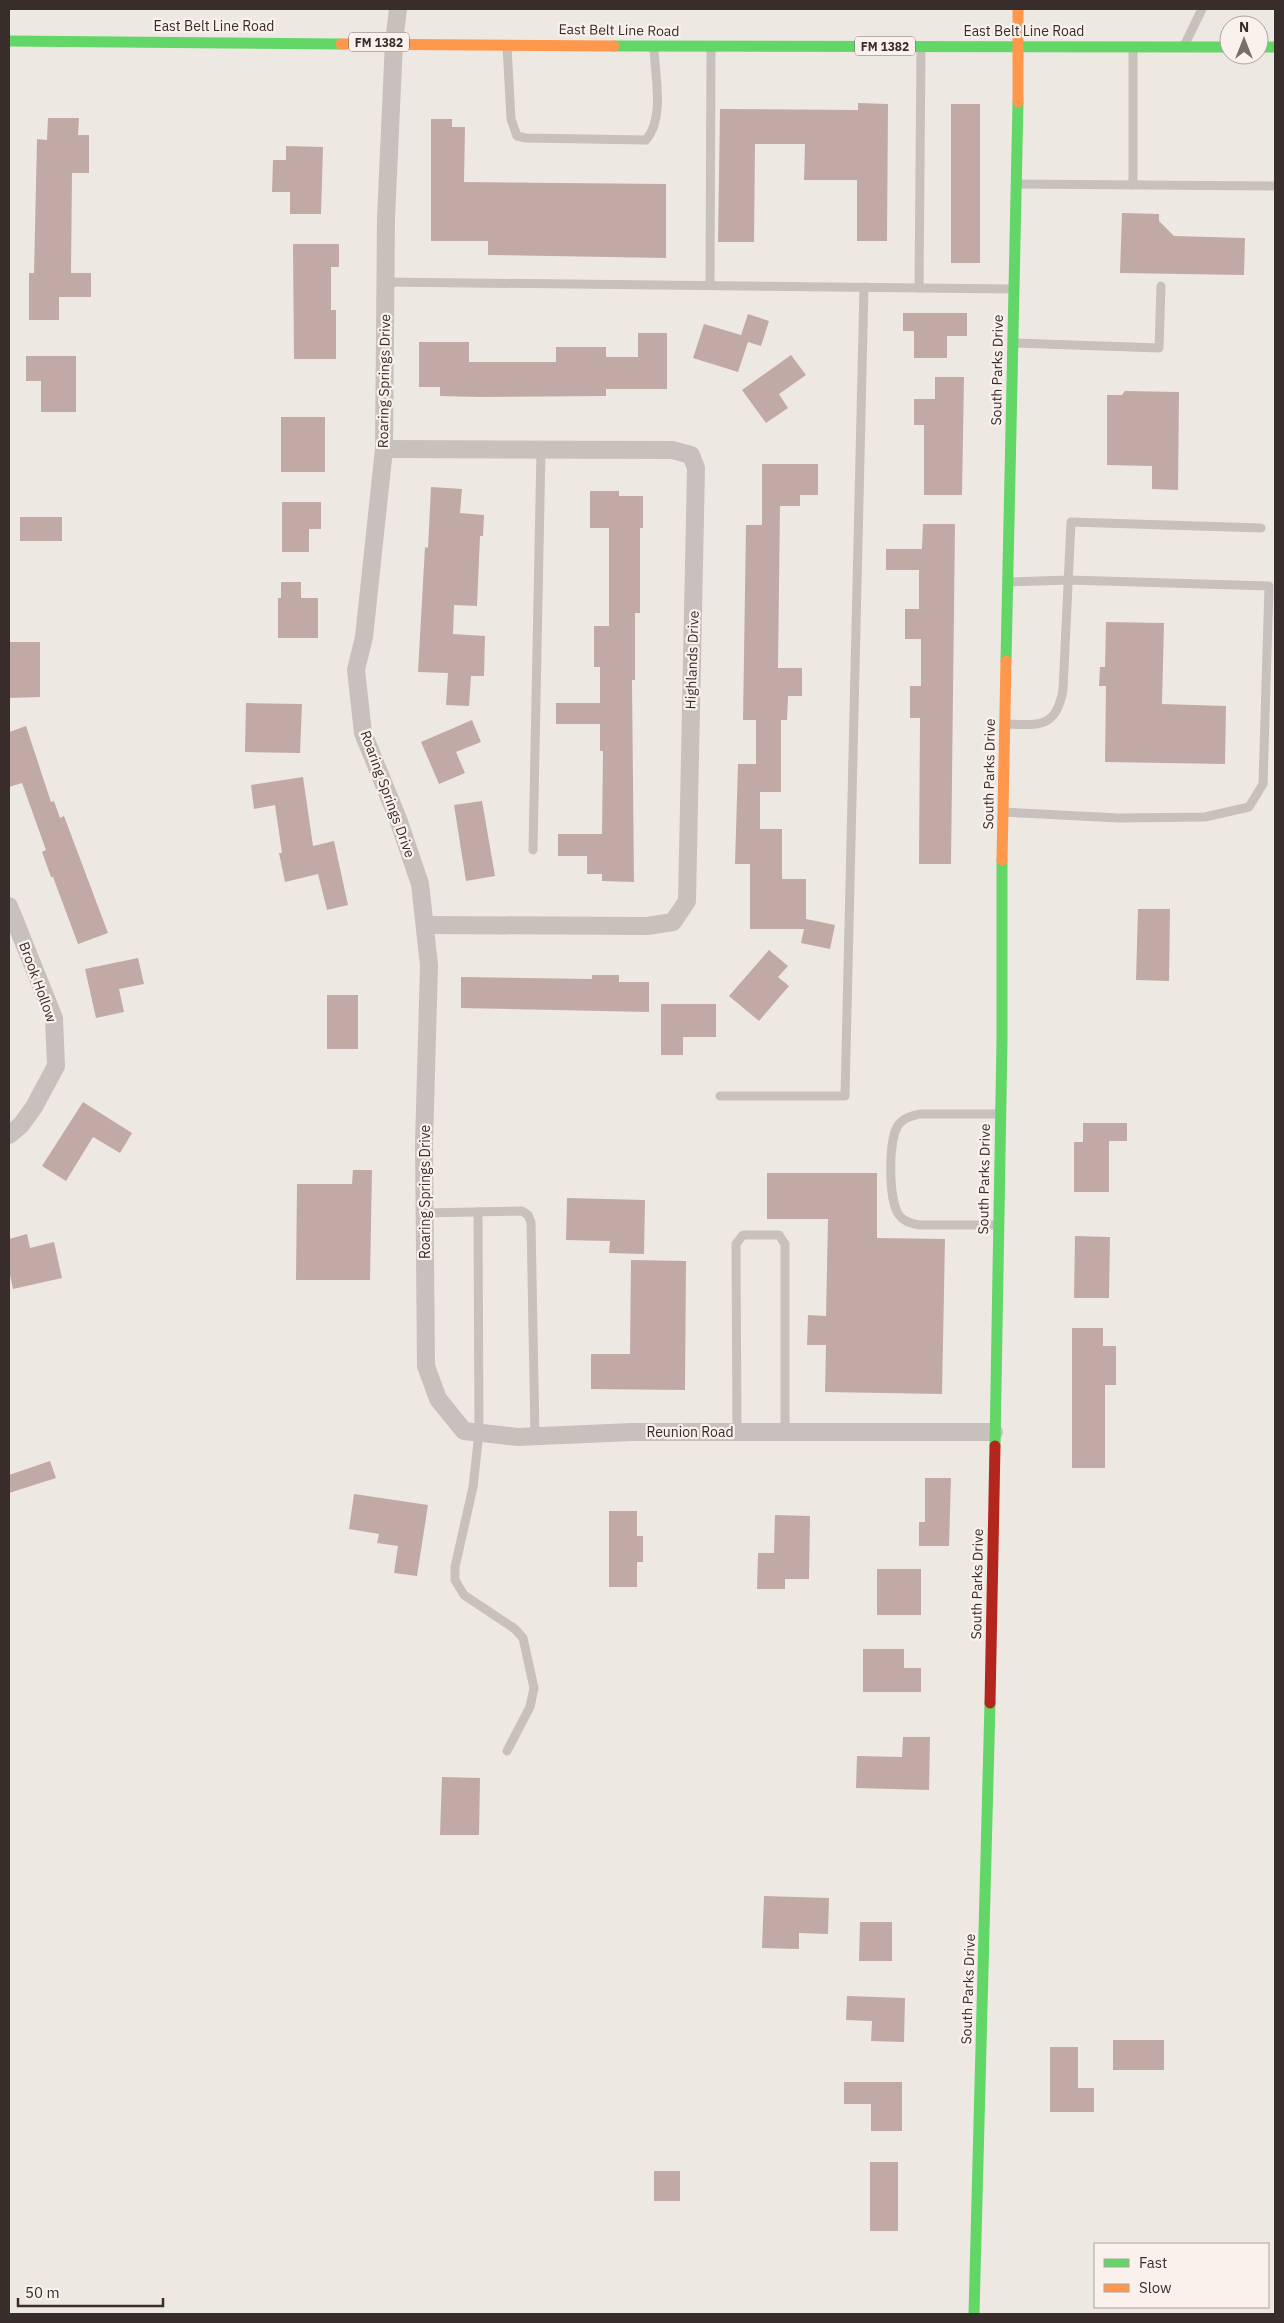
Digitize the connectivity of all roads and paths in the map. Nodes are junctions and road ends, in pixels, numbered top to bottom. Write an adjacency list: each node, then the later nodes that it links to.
1 (398, 9): 5 (street, Roaring Springs Drive)
2 (1018, 9): 8 (street, South Parks Drive)
3 (1202, 9): 12 (lane)
4 (9, 41): 5 (street, East Belt Line Road / FM 1382)
5 (394, 42): 6 (street, East Belt Line Road / FM 1382); 17 (street, Roaring Springs Drive)
6 (506, 44): 7 (street, East Belt Line Road / FM 1382); 7 (lane)
7 (653, 45): 9 (street, East Belt Line Road / FM 1382)
8 (1019, 45): 10 (street, East Belt Line Road / FM 1382); 11 (street, East Belt Line Road / FM 1382); 14 (street, South Parks Drive)
9 (711, 46): 10 (street, East Belt Line Road / FM 1382); 18 (lane)
10 (921, 46): 21 (lane)
11 (1133, 46): 12 (street, East Belt Line Road / FM 1382); 15 (lane)
12 (1183, 46): 13 (street, East Belt Line Road / FM 1382)
13 (1219, 47)
14 (1016, 184): 15 (lane); 22 (street, South Parks Drive)
15 (1133, 185): 16 (lane)
16 (1275, 186)
17 (385, 282): 18 (lane); 24 (street, Roaring Springs Drive)
18 (710, 285): 20 (lane)
19 (1161, 286): 23 (lane)
20 (864, 287): 21 (lane); 35 (lane)
21 (919, 288): 22 (lane)
22 (1014, 289): 23 (street, South Parks Drive)
23 (1013, 343): 28 (street, South Parks Drive)
24 (384, 449): 25 (street, Highlands Drive); 34 (street, Roaring Springs Drive)
25 (541, 450): 32 (lane); 34 (street, Highlands Drive)
26 (1261, 528): 27 (lane)
27 (1070, 580): 28 (lane); 29 (lane); 30 (lane)
28 (1008, 582): 30 (street, South Parks Drive)
29 (1272, 585): 31 (lane)
30 (1005, 724): 31 (street, South Parks Drive)
31 (1003, 812): 36 (street, South Parks Drive)
32 (533, 850)
33 (9, 906): 37 (street, Brook Hollow)
34 (425, 925): 39 (street, Roaring Springs Drive)
35 (720, 1096)
36 (1000, 1114): 40 (street, South Parks Drive); 40 (lane)
37 (9, 1135)
38 (478, 1212): 39 (lane); 45 (lane); 46 (lane)
39 (424, 1213): 41 (street, Roaring Springs Drive)
40 (998, 1225): 44 (street, South Parks Drive)
41 (426, 1366): 45 (street, Reunion Road)
42 (737, 1432): 43 (street, Reunion Road); 43 (lane); 46 (street, Reunion Road)
43 (785, 1432): 44 (street, Reunion Road)
44 (994, 1432): 48 (street, South Parks Drive)
45 (479, 1433): 46 (street, Reunion Road); 47 (lane)
46 (535, 1436)
47 (507, 1751)
48 (974, 2314)

